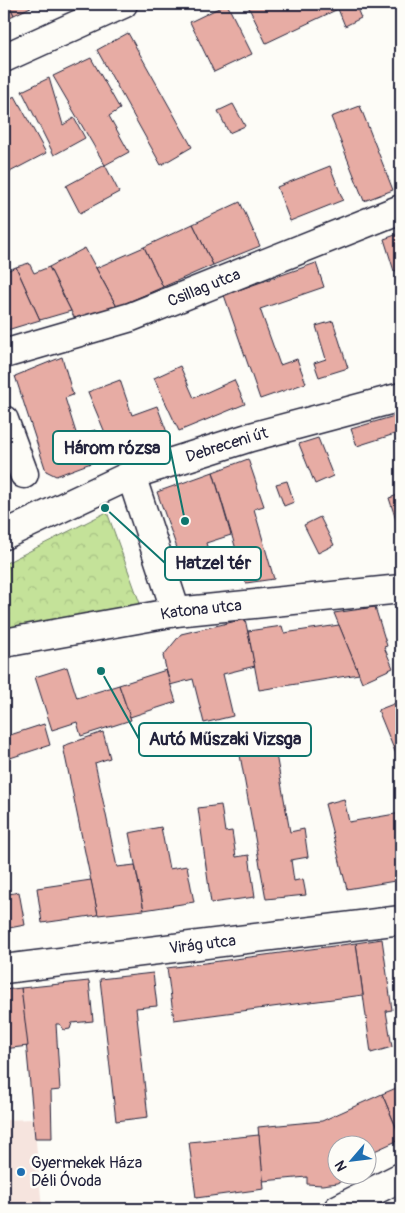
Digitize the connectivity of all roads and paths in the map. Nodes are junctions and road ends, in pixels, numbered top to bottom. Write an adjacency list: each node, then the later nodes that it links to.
1 (123, 4): 2 (street)
2 (4, 58)
3 (401, 209): 4 (street, Csillag utca)
4 (4, 354)
5 (401, 396): 8 (street, Debreceni út)
6 (6, 431): 7 (street)
7 (24, 474)
8 (132, 475): 9 (street, Debreceni út); 11 (street)
9 (4, 535)
10 (401, 588): 11 (street, Katona utca)
11 (176, 612): 12 (street, Katona utca)
12 (4, 643)
13 (401, 920): 14 (street, Virág utca)
14 (4, 969)
15 (401, 1177): 16 (street)
16 (348, 1207)

